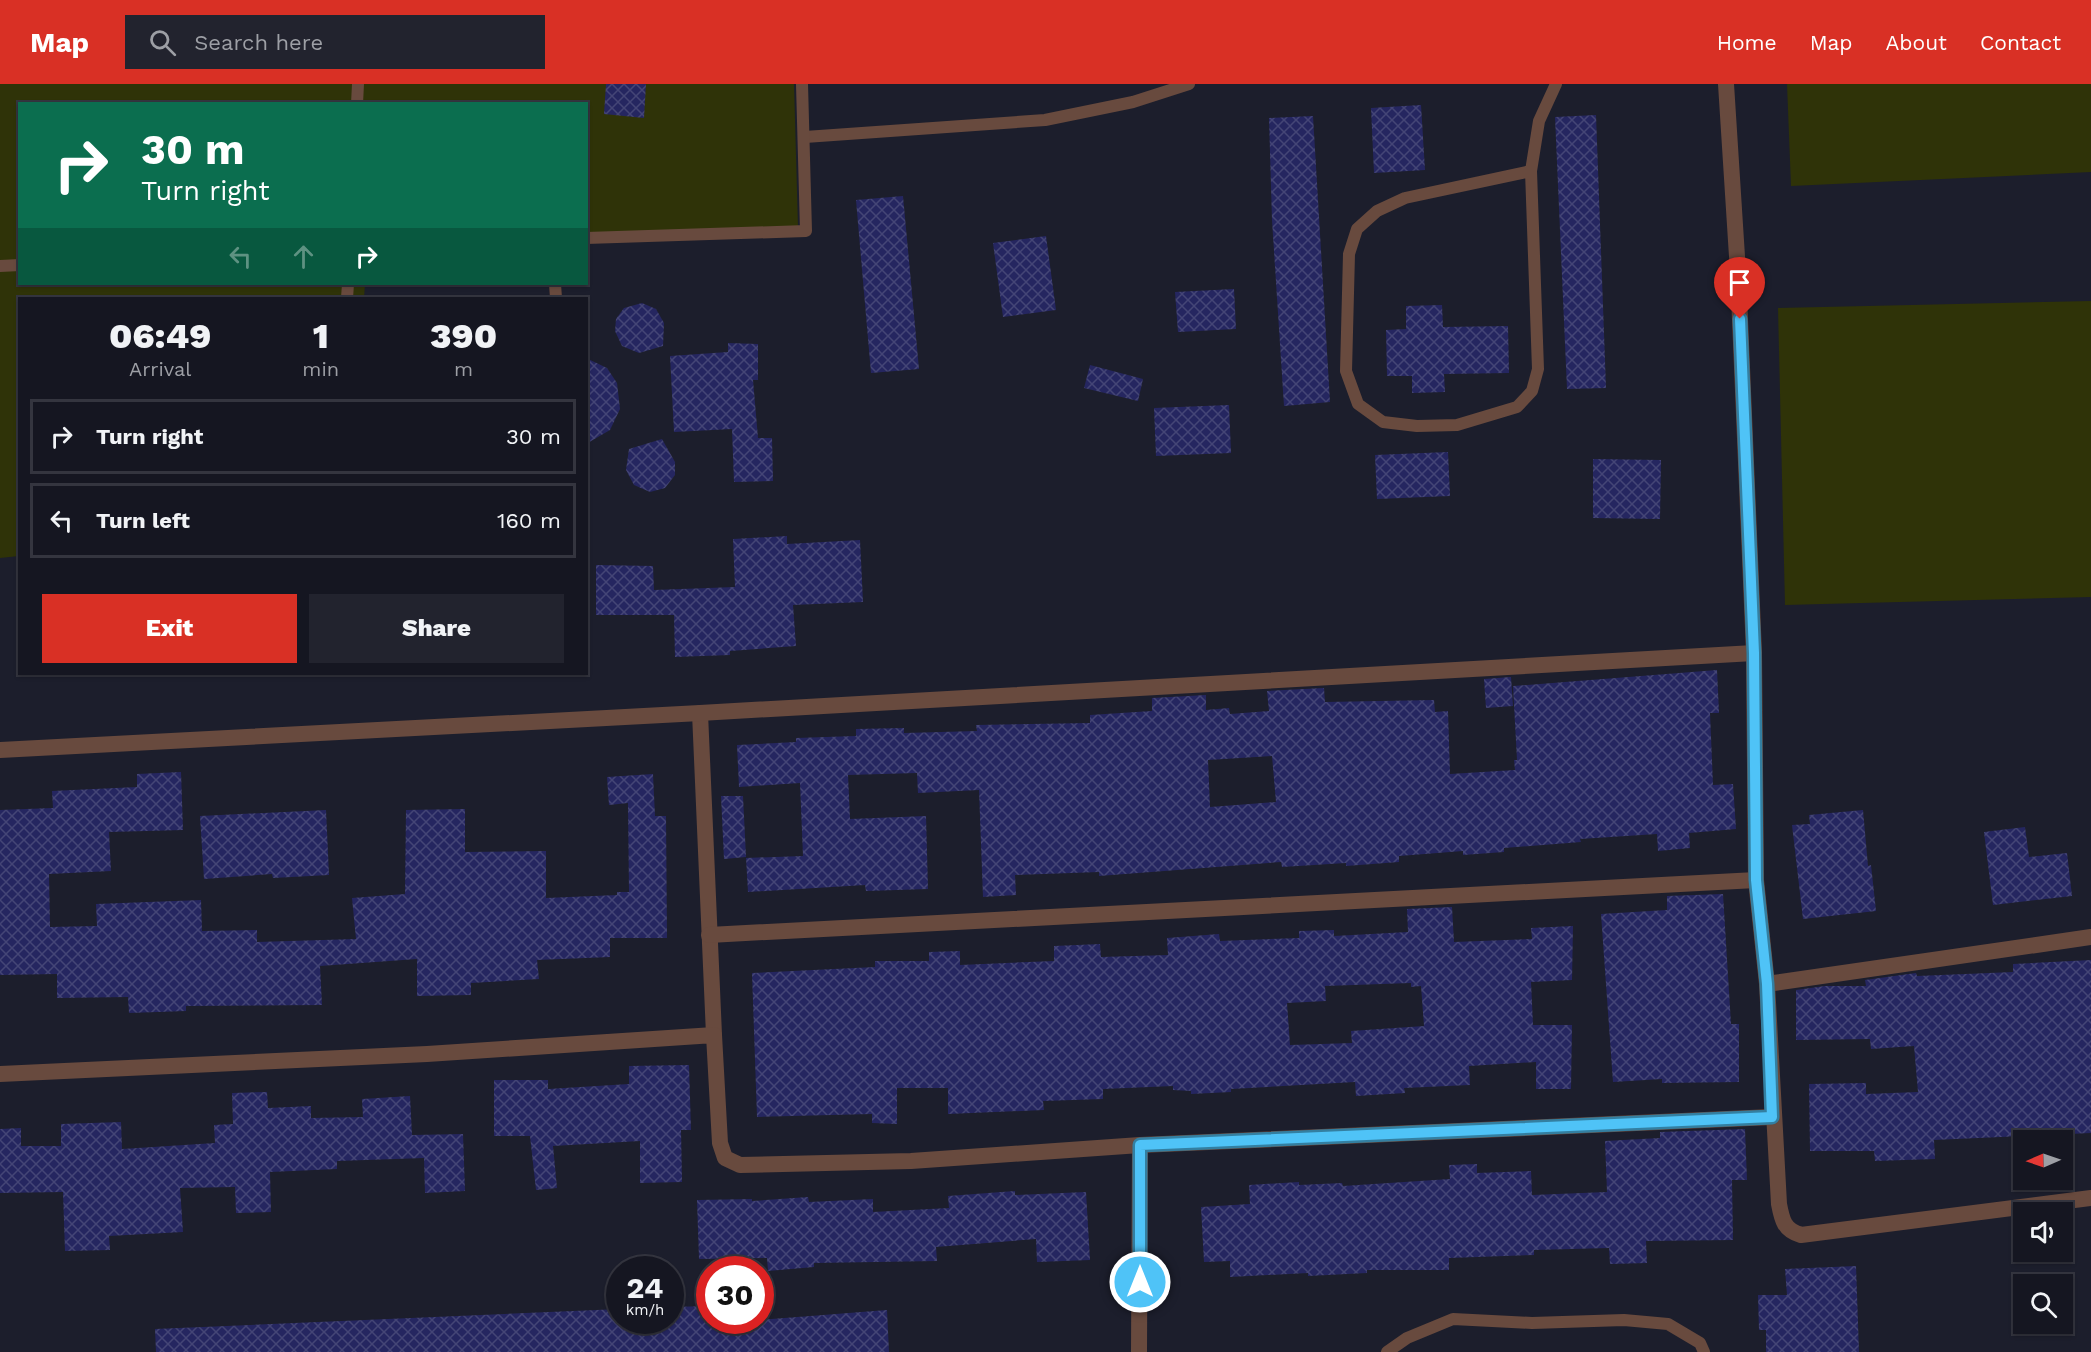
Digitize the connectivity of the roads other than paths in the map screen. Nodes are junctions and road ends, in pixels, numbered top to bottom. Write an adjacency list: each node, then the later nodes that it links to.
1 (358, 84): 6 (lane)
2 (802, 84): 7 (lane)
3 (1189, 84): 7 (lane)
4 (1556, 84): 8 (lane)
5 (1726, 84): 12 (street)
6 (357, 102)
7 (805, 137): 9 (lane)
8 (1531, 171): 8 (lane)
9 (588, 238)
10 (18, 265): 11 (lane)
11 (0, 266)
12 (1754, 653): 13 (street); 15 (street)
13 (700, 713): 14 (street); 16 (street)
14 (0, 750)
15 (1756, 880): 16 (street); 18 (street)
16 (709, 935): 19 (street)
17 (2091, 937): 18 (street)
18 (1767, 984): 21 (street)
19 (714, 1035): 20 (street); 22 (street)
20 (0, 1074)
21 (1772, 1117): 22 (street); 23 (street)
22 (1140, 1145): 24 (street)
23 (2091, 1198)
24 (1139, 1352)
25 (1387, 1352): 26 (lane)
26 (1704, 1352)

